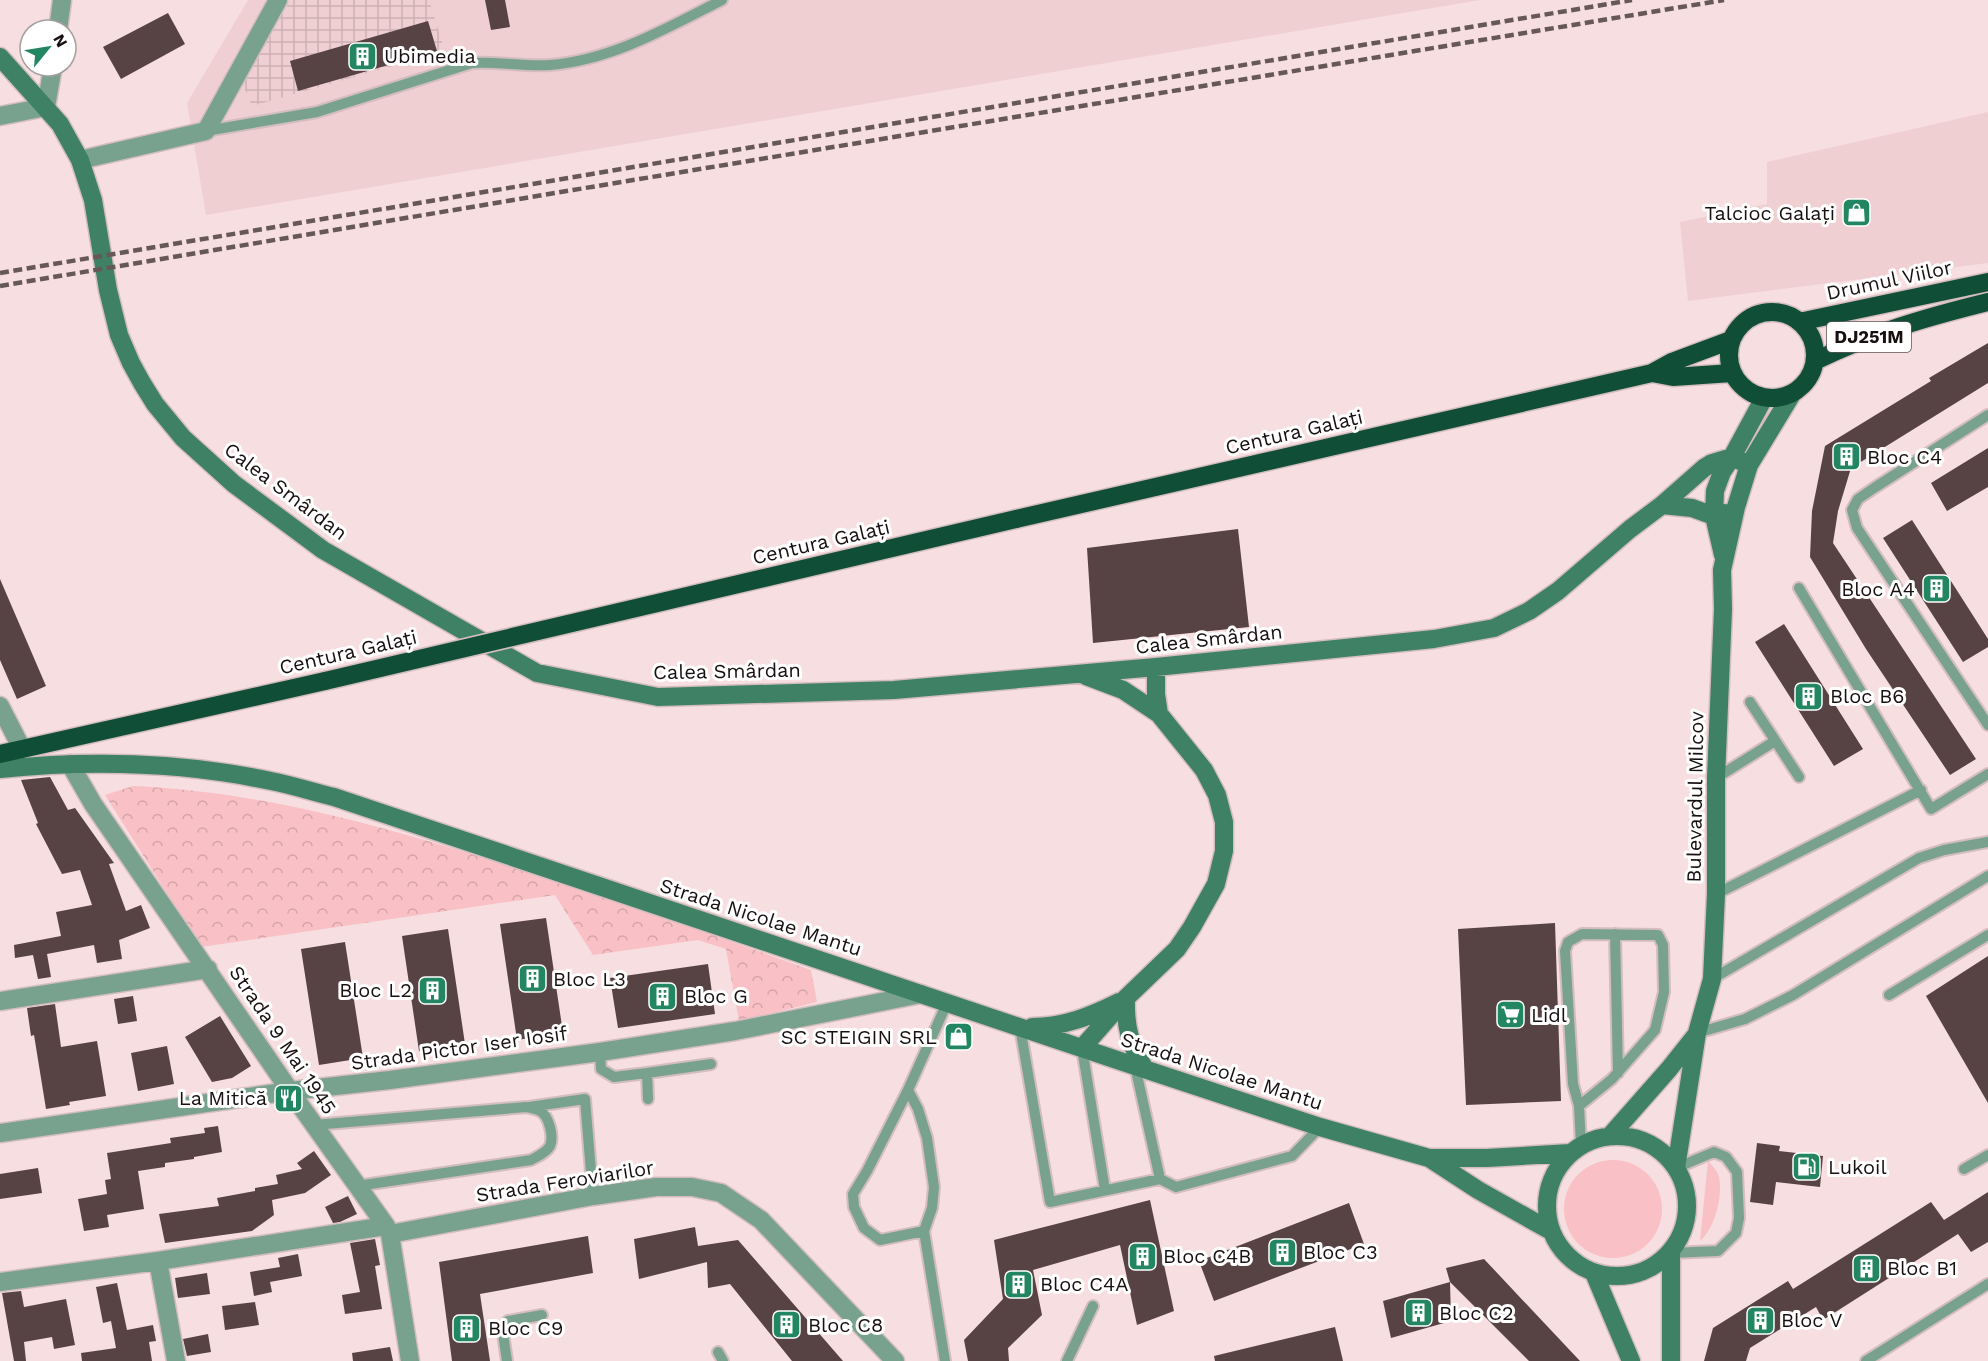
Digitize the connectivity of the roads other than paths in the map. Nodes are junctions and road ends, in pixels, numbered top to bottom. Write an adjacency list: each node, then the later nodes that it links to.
1 (62, 0): 4 (street)
2 (278, 0): 9 (street)
3 (722, 0): 9 (lane)
4 (60, 18)
5 (0, 57): 7 (main road, Calea Smârdan)
6 (51, 78): 7 (street)
7 (46, 107): 8 (street); 10 (main road, Calea Smârdan)
8 (0, 116)
9 (206, 131): 10 (street)
10 (80, 160): 29 (main road, Calea Smârdan)
11 (1988, 282): 13 (highway, Drumul Viilor / DJ251M)
12 (1988, 302): 15 (highway, DJ251M)
13 (1799, 322): 14 (highway); 15 (highway)
14 (1731, 340): 16 (highway, Centura Galați); 17 (highway)
15 (1815, 361): 18 (highway)
16 (1652, 373): 17 (highway, Centura Galați); 35 (highway, Centura Galați, bridge)
17 (1732, 373): 19 (highway)
18 (1792, 394): 19 (highway); 22 (main road, Bulevardul Milcov)
19 (1764, 398): 21 (main road)
20 (1988, 415): 33 (lane)
21 (1733, 455): 22 (main road); 23 (main road, Calea Smârdan); 25 (main road, Bulevardul Milcov)
22 (1749, 465): 24 (main road, Bulevardul Milcov)
23 (1662, 505): 25 (main road); 28 (main road, Calea Smârdan)
24 (1736, 507): 25 (main road); 26 (main road, Bulevardul Milcov)
25 (1714, 516): 26 (main road, Bulevardul Milcov)
26 (1724, 559): 41 (main road, Bulevardul Milcov)
27 (1799, 588): 42 (lane)
28 (1156, 667): 29 (main road, Calea Smârdan); 32 (main road)
29 (1080, 674): 32 (main road)
30 (1750, 702): 34 (lane)
31 (0, 706): 35 (street)
32 (1159, 714): 52 (main road)
33 (1988, 725)
34 (1775, 741): 40 (lane); 41 (lane)
35 (22, 749): 36 (highway, Centura Galați)
36 (0, 754)
37 (70, 764): 38 (main road, Strada Nicolae Mantu); 48 (street, Strada 9 Mai 1945); 50 (main road, Strada Nicolae Mantu)
38 (0, 769)
39 (1988, 774): 42 (lane)
40 (1799, 777)
41 (1716, 778): 45 (main road, Bulevardul Milcov)
42 (1921, 790): 45 (lane)
43 (1988, 842): 49 (lane)
44 (1988, 876): 56 (lane)
45 (1716, 894): 49 (main road, Bulevardul Milcov)
46 (1615, 934): 62 (lane); 62 (lane); 66 (lane)
47 (1988, 935): 51 (lane)
48 (208, 969): 53 (street); 64 (street, Strada 9 Mai 1945)
49 (1712, 979): 56 (main road, Bulevardul Milcov)
50 (921, 994): 54 (main road, Strada Nicolae Mantu); 58 (street, Strada Pictor Iser Iosif)
51 (1889, 996)
52 (1126, 998): 55 (main road); 57 (main road); 60 (main road)
53 (0, 1000)
54 (947, 1003): 55 (main road, Strada Nicolae Mantu); 63 (lane)
55 (1020, 1027): 57 (main road, Strada Nicolae Mantu); 79 (lane)
56 (1697, 1033): 71 (main road, Bulevardul Milcov); 75 (main road, Bulevardul Milcov)
57 (1082, 1048): 60 (main road, Strada Nicolae Mantu); 79 (lane)
58 (600, 1052): 61 (lane); 64 (street, Strada Pictor Iser Iosif)
59 (711, 1064): 61 (lane)
60 (1140, 1068): 69 (main road, Strada Nicolae Mantu); 77 (lane)
61 (647, 1073): 65 (lane)
62 (1618, 1073): 66 (lane)
63 (908, 1090): 82 (lane); 82 (lane)
64 (290, 1091): 68 (street, Strada 9 Mai 1945); 70 (street, Strada Pictor Iser Iosif)
65 (648, 1099)
66 (1579, 1106): 72 (lane)
67 (526, 1107): 68 (lane); 78 (lane); 80 (lane)
68 (314, 1125): 78 (street, Strada 9 Mai 1945)
69 (1320, 1127): 74 (main road, Strada Nicolae Mantu); 77 (lane)
70 (0, 1133)
71 (1610, 1136): 72 (main road); 75 (main road)
72 (1576, 1149): 74 (main road, Strada Nicolae Mantu); 83 (main road)
73 (1988, 1155): 76 (lane)
74 (1429, 1158): 83 (main road, Strada Nicolae Mantu)
75 (1676, 1168): 84 (main road); 84 (lane)
76 (1964, 1169)
77 (1160, 1179): 79 (lane)
78 (357, 1186): 81 (street, Strada 9 Mai 1945)
79 (1105, 1190)
80 (592, 1196): 81 (street, Strada Feroviarilor); 94 (street, Strada Feroviarilor)
81 (388, 1230): 85 (street, Strada Feroviarilor); 92 (street, Strada 9 Mai 1945)
82 (924, 1231): 95 (lane)
83 (1551, 1231): 86 (main road)
84 (1671, 1253): 86 (main road); 98 (main road)
85 (158, 1261): 87 (street, Strada Feroviarilor); 91 (street)
86 (1594, 1273): 97 (main road)
87 (0, 1282)
88 (1988, 1284): 99 (lane)
89 (1093, 1306): 96 (lane)
90 (542, 1315): 93 (lane)
91 (176, 1361)
92 (410, 1361)
93 (507, 1361)
94 (895, 1361)
95 (945, 1361)
96 (1067, 1361)
97 (1631, 1361)
98 (1671, 1361)
99 (1866, 1361)

